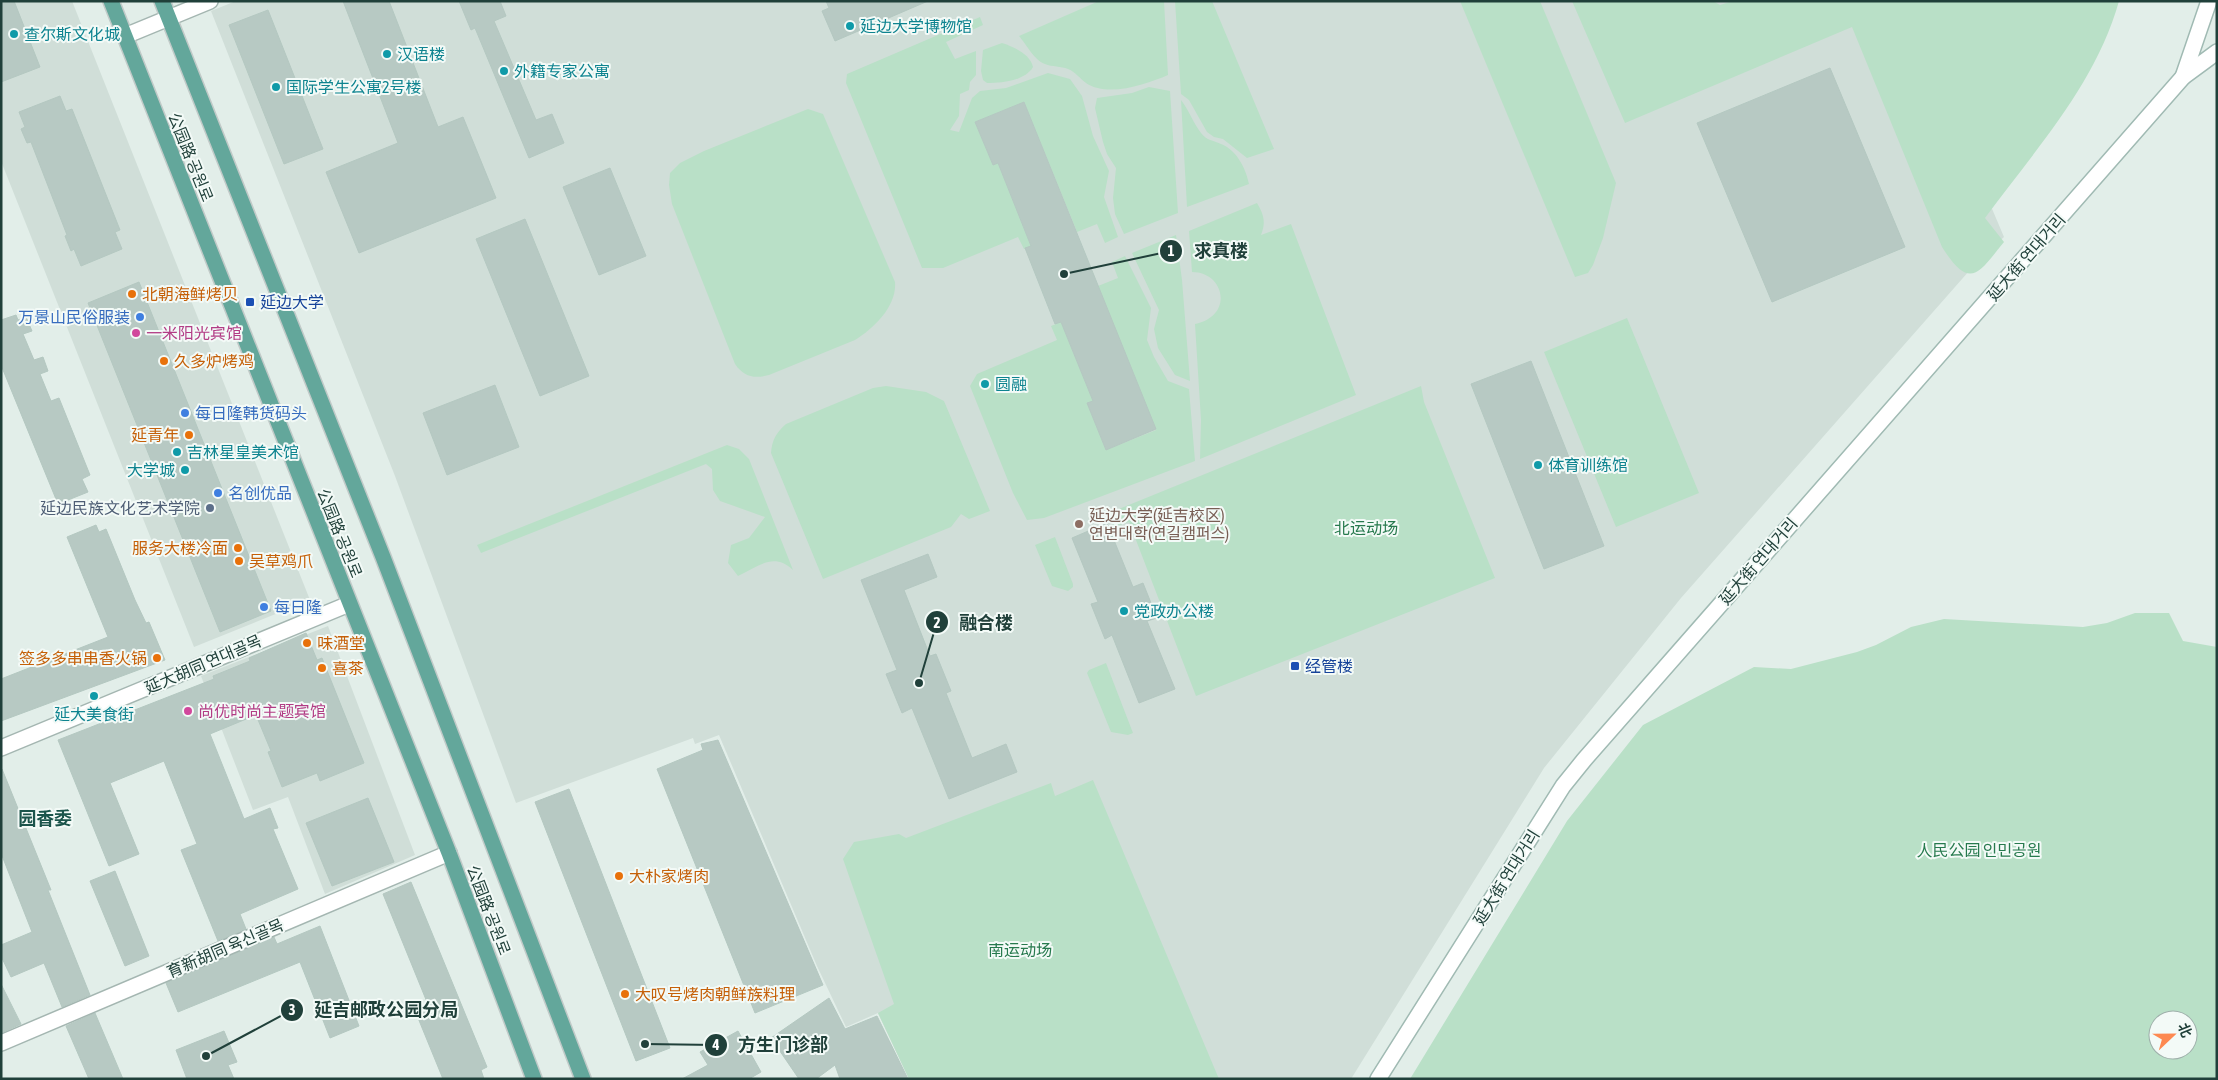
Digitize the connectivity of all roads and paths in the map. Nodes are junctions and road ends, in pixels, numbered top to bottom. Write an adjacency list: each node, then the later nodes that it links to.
1 (111, 1): 6 (main road, 公园路 공원로)
2 (162, 1): 5 (main road, 公园路 공원로)
3 (210, 1): 5 (main road)
4 (2208, 1): 8 (main road, 延大街 연대거리)
5 (169, 18): 6 (main road); 14 (main road, 公园路 공원로)
6 (125, 36): 9 (main road, 公园路 공원로)
7 (2217, 52): 8 (main road, 延大街 연대거리)
8 (2183, 77): 15 (main road, 延大街 연대거리)
9 (349, 604): 10 (main road, 延大胡同 연대골목); 11 (main road, 公园路 공원로)
10 (1, 748)
11 (448, 853): 12 (main road, 育新胡同 육신골목); 13 (main road, 公园路 공원로)
12 (1, 1043)
13 (534, 1079)
14 (583, 1079)
15 (1378, 1079)

